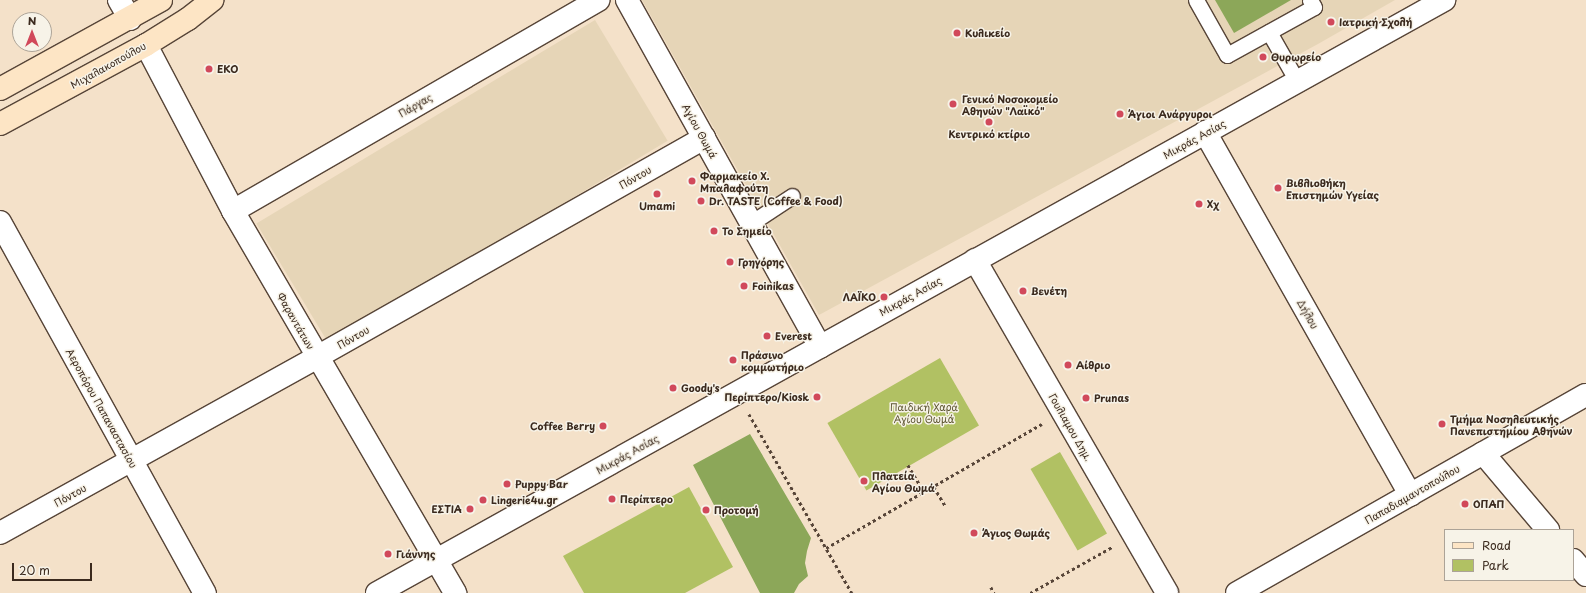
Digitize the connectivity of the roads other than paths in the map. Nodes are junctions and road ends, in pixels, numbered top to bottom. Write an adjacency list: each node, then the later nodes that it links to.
1 (119, 0): 9 (street)
2 (161, 0): 9 (main road)
3 (212, 0): 11 (main road, Μιχαλακοπούλου)
4 (598, 0): 18 (street, Πάργας)
5 (627, 0): 16 (street, Αγίου Θωμά)
6 (1196, 0): 10 (lane)
7 (1310, 0): 10 (lane)
8 (1444, 0): 12 (street, Μικράς Ασίας)
9 (130, 19): 13 (main road)
10 (1269, 32): 12 (lane)
11 (146, 44): 14 (main road, Μιχαλακοπούλου); 18 (street, Φαραντάτων)
12 (1297, 81): 15 (street, Μικράς Ασίας)
13 (0, 88)
14 (0, 124)
15 (1205, 132): 21 (street, Μικράς Ασίας); 27 (street, Δήλου)
16 (704, 138): 20 (street, Αγίου Θωμά); 23 (street, Πόντου)
17 (792, 196): 20 (lane)
18 (233, 211): 23 (street, Φαραντάτων)
19 (0, 222): 26 (street, Αεροπόρου Παπαναστασίου)
20 (751, 223): 22 (street, Αγίου Θωμά)
21 (975, 260): 22 (street, Μικράς Ασίας); 36 (street, Γουλιαμου Δημ.)
22 (820, 347): 30 (street, Μικράς Ασίας)
23 (317, 357): 26 (street, Πόντου); 30 (street, Φαραντάτων)
24 (1586, 394): 25 (street, Παπαδιαμαντοπούλου)
25 (1483, 453): 27 (street, Παπαδιαμαντοπούλου); 28 (street)
26 (131, 460): 29 (street, Πόντου); 33 (street, Αεροπόρου Παπαναστασίου)
27 (1410, 495): 37 (street, Παπαδιαμαντοπούλου)
28 (1547, 529)
29 (0, 533)
30 (436, 560): 34 (street, Μικράς Ασίας); 35 (street, Φαραντάτων)
31 (1574, 561): 32 (street)
32 (1586, 575)
33 (205, 593)
34 (377, 593)
35 (455, 593)
36 (1167, 593)
37 (1237, 593)

